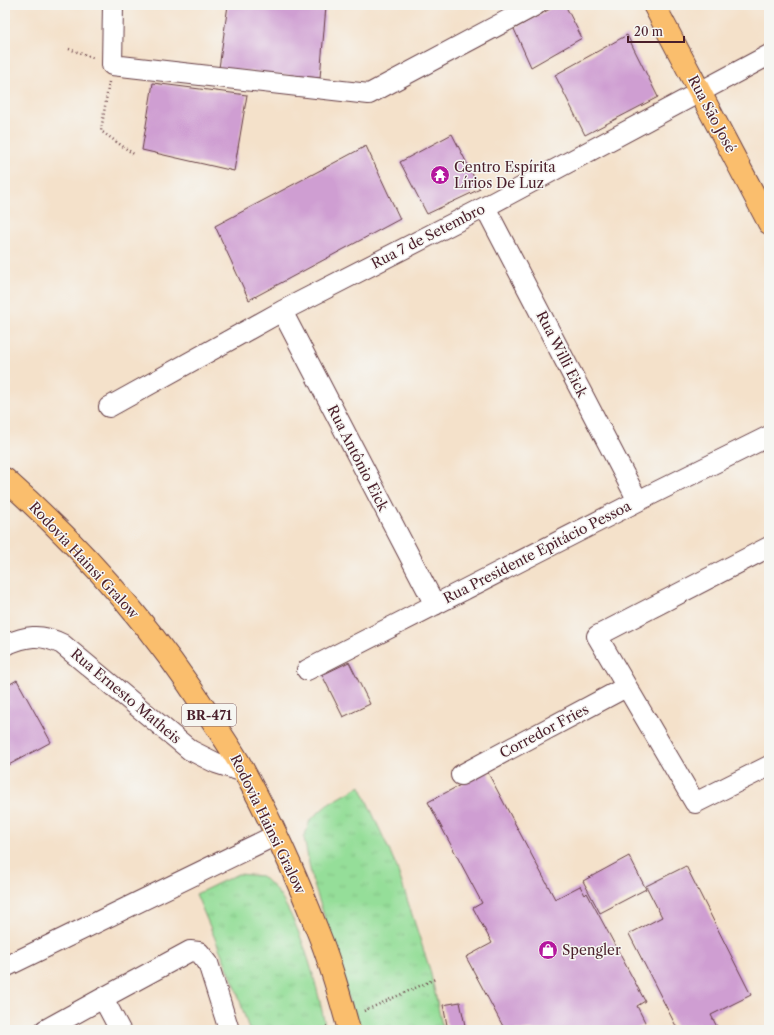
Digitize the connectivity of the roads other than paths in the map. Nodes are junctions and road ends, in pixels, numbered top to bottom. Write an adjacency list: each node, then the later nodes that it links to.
1 (113, 5): 2 (street)
2 (536, 5)
3 (654, 5): 5 (main road, Rua São José)
4 (769, 55): 5 (street, Rua 7 de Setembro)
5 (701, 92): 6 (street, Rua 7 de Setembro); 7 (main road, Rua São José)
6 (485, 207): 8 (street, Rua 7 de Setembro); 12 (street, Rua Willi Eick)
7 (769, 223)
8 (282, 311): 9 (street, Rua 7 de Setembro); 14 (street, Rua Antônio Eick)
9 (109, 407)
10 (769, 436): 12 (street, Rua Presidente Epitácio Pessoa)
11 (5, 479): 19 (main road, Rodovia Hainsi Gralow / BR-471)
12 (638, 501): 14 (street, Rua Presidente Epitácio Pessoa)
13 (769, 547): 17 (street)
14 (435, 605): 16 (street, Rua Presidente Epitácio Pessoa)
15 (5, 645): 19 (street, Rua Ernesto Matheis)
16 (307, 670)
17 (626, 687): 18 (street); 20 (street, Corredor Fries)
18 (769, 766)
19 (244, 772): 21 (main road, Rodovia Hainsi Gralow / BR-471)
20 (461, 775)
21 (276, 835): 22 (street); 24 (main road, Rodovia Hainsi Gralow / BR-471)
22 (5, 967)
23 (103, 998): 25 (street); 26 (street); 27 (street)
24 (342, 1020)
25 (45, 1030)
26 (120, 1030)
27 (229, 1030)

